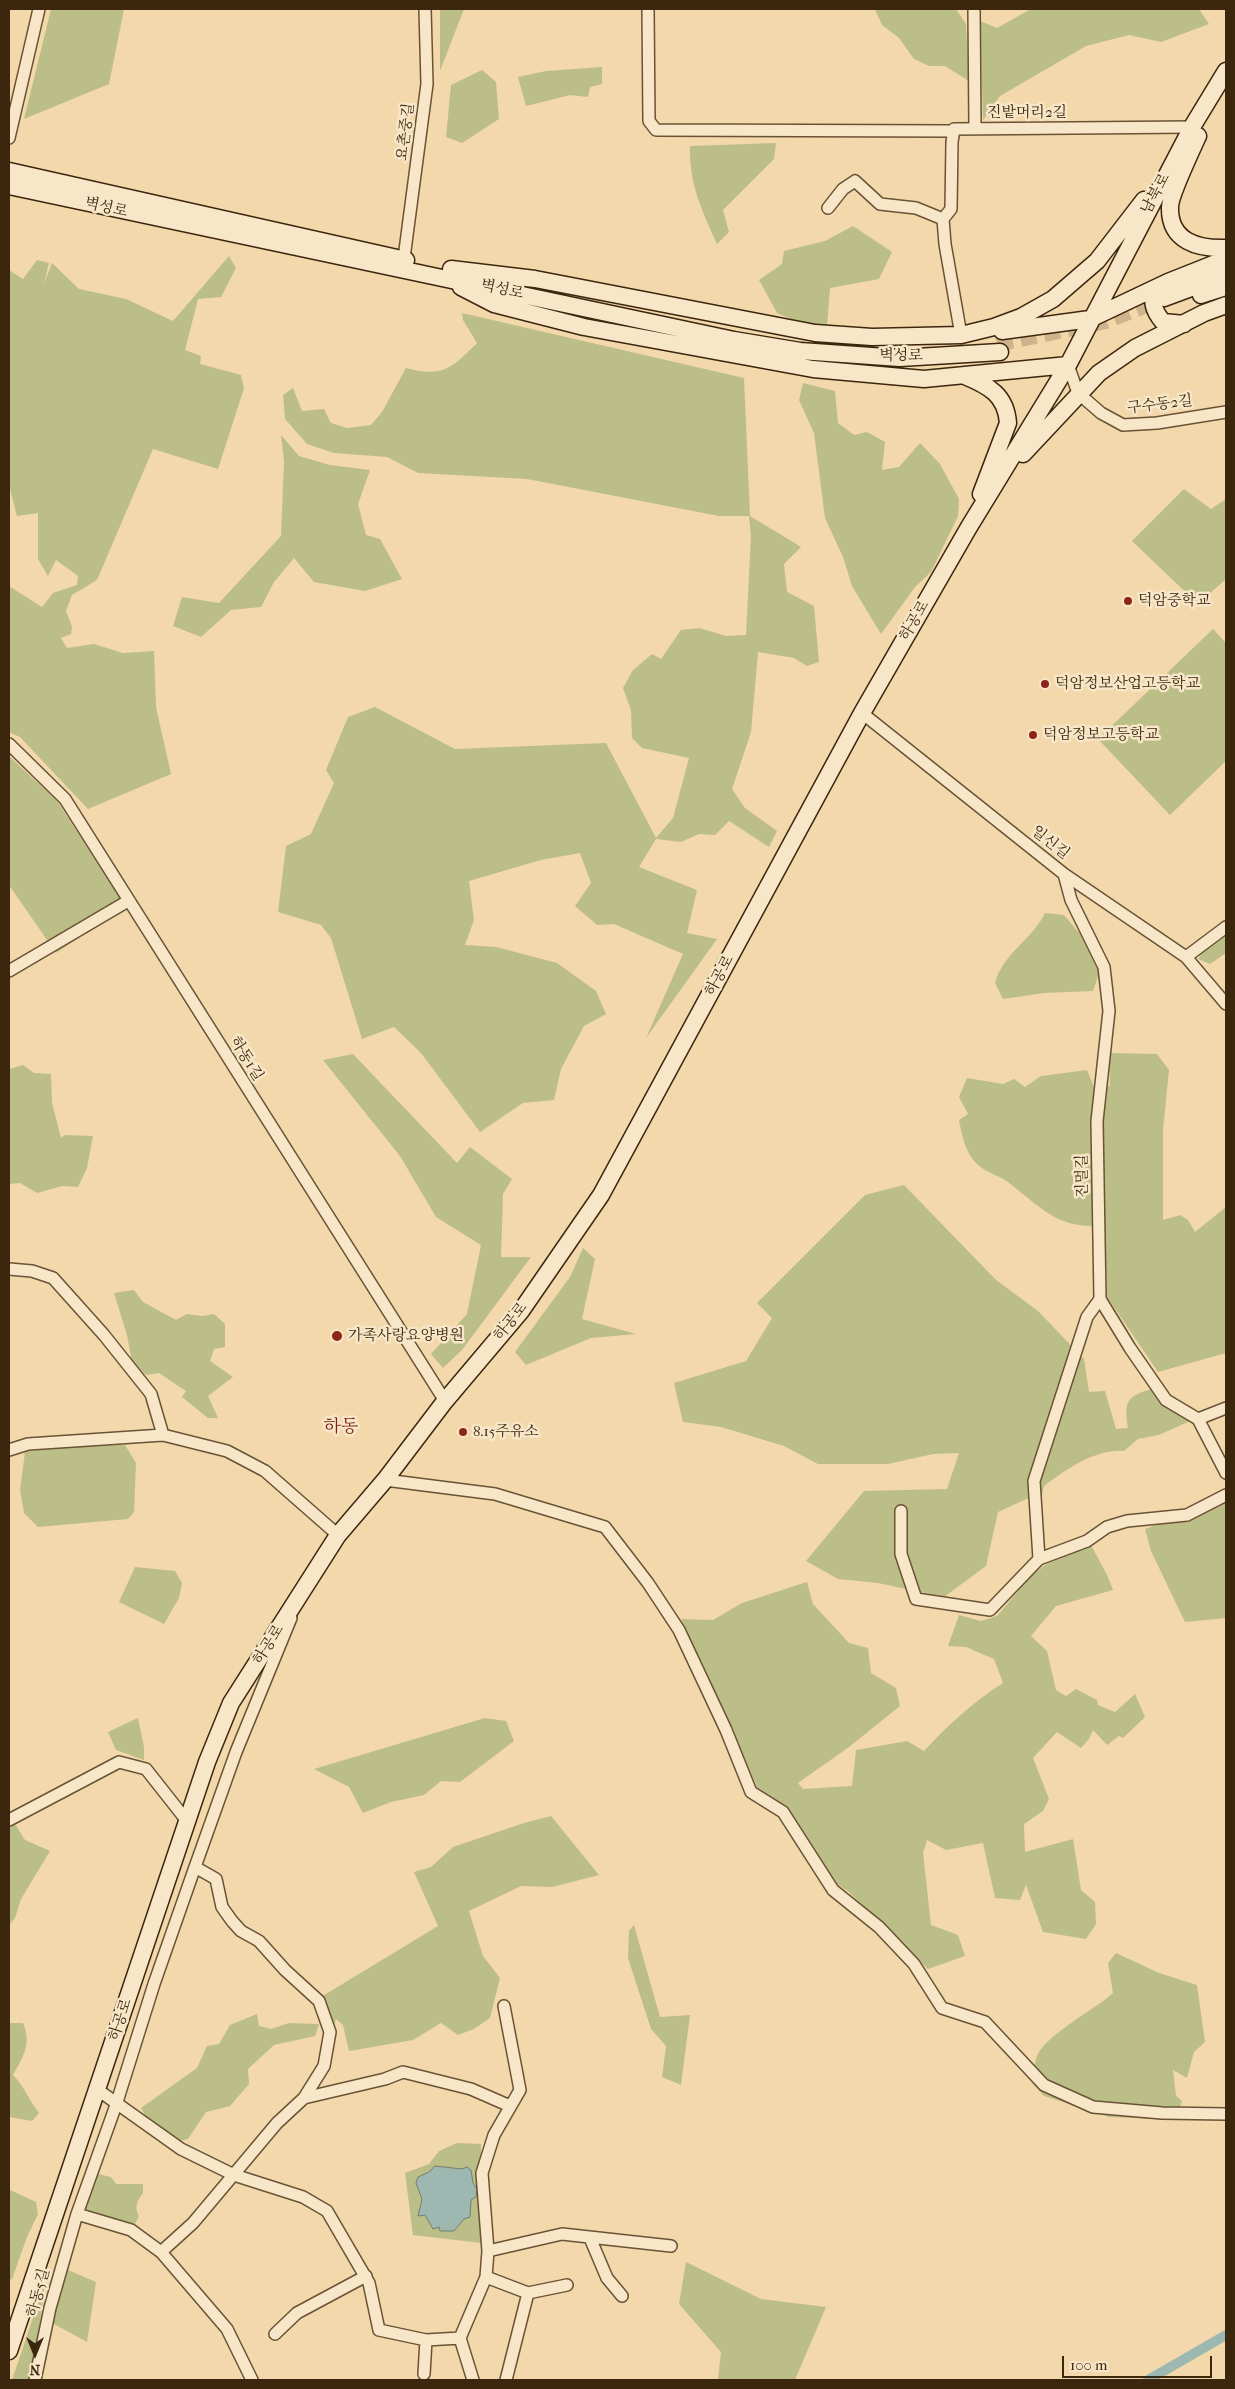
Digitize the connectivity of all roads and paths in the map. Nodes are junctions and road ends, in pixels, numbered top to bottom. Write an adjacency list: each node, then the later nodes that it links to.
1 (39, 9): 10 (street)
2 (425, 9): 18 (street, 요촌중길)
3 (648, 9): 9 (street, 진밭머리2길)
4 (974, 9): 8 (street)
5 (1226, 71): 6 (main road, 남북로)
6 (1216, 91): 7 (main road, 남북로); 16 (main road)
7 (1192, 127): 8 (street, 진밭머리2길); 11 (main road, 남북로)
8 (974, 128): 9 (street, 진밭머리2길)
9 (954, 130): 15 (street)
10 (9, 138)
11 (1172, 165): 24 (main road, 남북로); 26 (main road)
12 (9, 170): 18 (main road, 벽성로)
13 (9, 186): 20 (main road, 벽성로)
14 (828, 208): 15 (street)
15 (943, 219): 26 (street)
16 (1226, 248)
17 (1226, 259): 22 (main road)
18 (411, 262): 26 (main road); 27 (main road, 벽성로)
19 (1226, 275): 22 (main road)
20 (442, 277): 27 (main road, 벽성로); 30 (main road)
21 (1226, 287): 22 (main road)
22 (1163, 297): 24 (main road); 25 (main road)
23 (1226, 305): 25 (main road)
24 (1090, 319): 27 (main road); 28 (main road, 하공로)
25 (1184, 324): 31 (main road)
26 (961, 335): 27 (main road)
27 (998, 342): 29 (main road)
28 (1068, 365): 29 (main road); 31 (street, 구수동2길); 33 (main road, 하공로)
29 (1006, 371): 30 (main road)
30 (963, 375): 34 (main road)
31 (1078, 393): 32 (street, 구수동2길); 33 (main road)
32 (1226, 412)
33 (997, 484): 34 (main road, 하공로)
34 (969, 527): 35 (main road, 하공로)
35 (862, 713): 37 (street, 일신길); 45 (main road, 하공로)
36 (9, 744): 38 (street, 하동1길)
37 (1064, 874): 40 (street, 일신길); 44 (street, 진멀길)
38 (128, 901): 41 (street); 45 (street, 하동1길)
39 (1226, 927): 40 (street)
40 (1186, 957): 42 (street, 일신길)
41 (9, 971)
42 (1226, 1004)
43 (9, 1269): 48 (street)
44 (1100, 1299): 47 (street); 55 (street)
45 (445, 1401): 51 (main road, 하공로)
46 (1226, 1408): 47 (street)
47 (1198, 1419): 50 (street)
48 (163, 1436): 49 (street); 54 (street)
49 (9, 1450)
50 (1226, 1473)
51 (386, 1480): 54 (main road, 하공로); 65 (street)
52 (1226, 1495): 55 (street)
53 (901, 1511): 55 (street)
54 (338, 1535): 56 (main road, 하공로)
55 (1040, 1559)
56 (297, 1599): 58 (main road, 하공로); 59 (street, 하동5길)
57 (9, 1820): 58 (street)
58 (187, 1821): 61 (main road, 하공로)
59 (195, 1867): 62 (street); 63 (street, 하동5길)
60 (504, 2006): 64 (street)
61 (98, 2090): 63 (street); 80 (main road, 하공로)
62 (304, 2098): 64 (street); 66 (street)
63 (116, 2105): 66 (street); 67 (street, 하동5길)
64 (510, 2106): 70 (street)
65 (1226, 2114)
66 (234, 2175): 71 (street); 72 (street)
67 (77, 2214): 71 (street); 82 (street, 하동5길)
68 (590, 2238): 69 (street); 70 (street); 76 (street)
69 (671, 2246)
70 (488, 2251): 73 (street)
71 (161, 2252): 83 (street)
72 (366, 2276): 77 (street); 79 (street)
73 (486, 2277): 75 (street); 78 (street)
74 (567, 2285): 75 (street)
75 (528, 2293): 85 (street)
76 (622, 2296)
77 (275, 2334)
78 (460, 2338): 79 (street); 84 (street)
79 (426, 2340): 81 (street)
80 (9, 2351)
81 (424, 2374)
82 (35, 2380)
83 (252, 2380)
84 (472, 2380)
85 (506, 2380)

